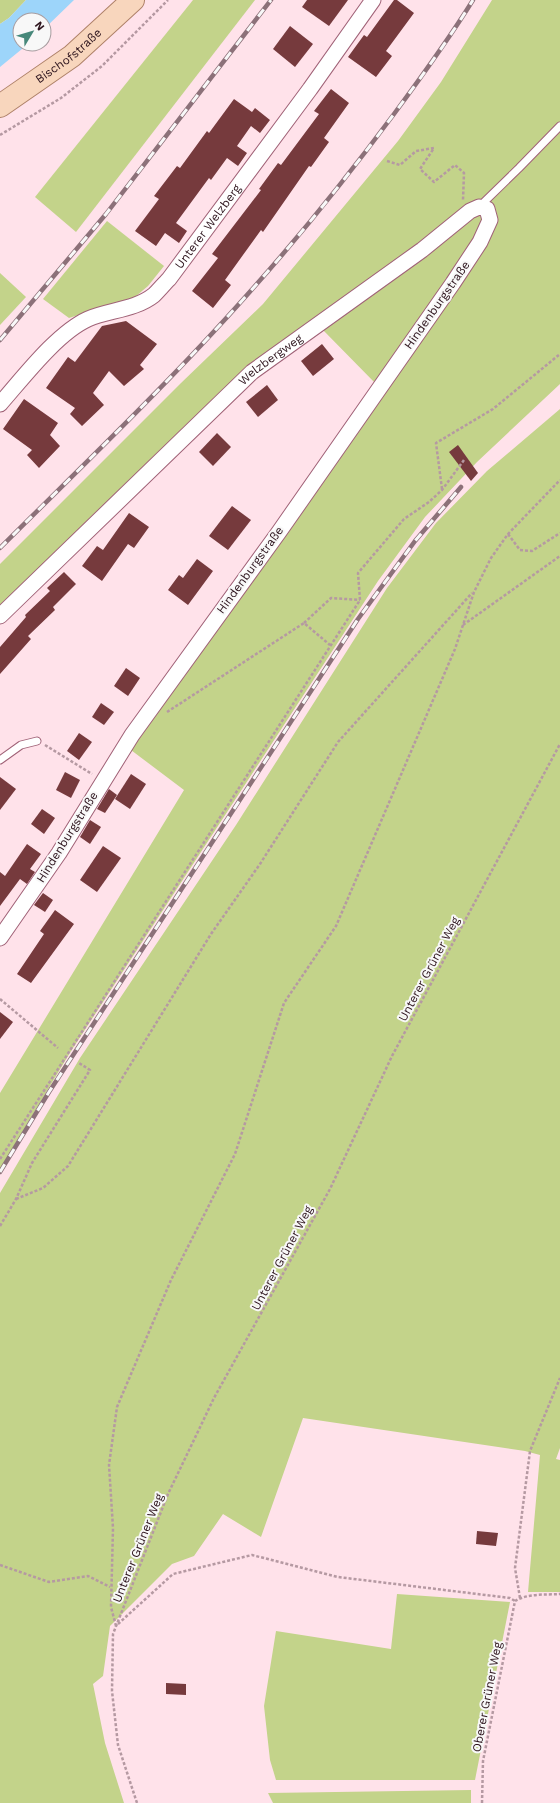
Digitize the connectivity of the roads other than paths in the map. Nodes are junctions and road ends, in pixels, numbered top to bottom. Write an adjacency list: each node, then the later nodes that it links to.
1 (133, 0): 3 (main road, Bischofstraße)
2 (373, 0): 6 (street, Unterer Welzberg)
3 (0, 106)
4 (560, 126): 5 (lane, Welzbergweg)
5 (478, 207): 7 (street, Welzbergweg); 10 (street, Hindenburgstraße)
6 (0, 404)
7 (0, 616)
8 (37, 741): 9 (lane)
9 (0, 760)
10 (0, 938)

